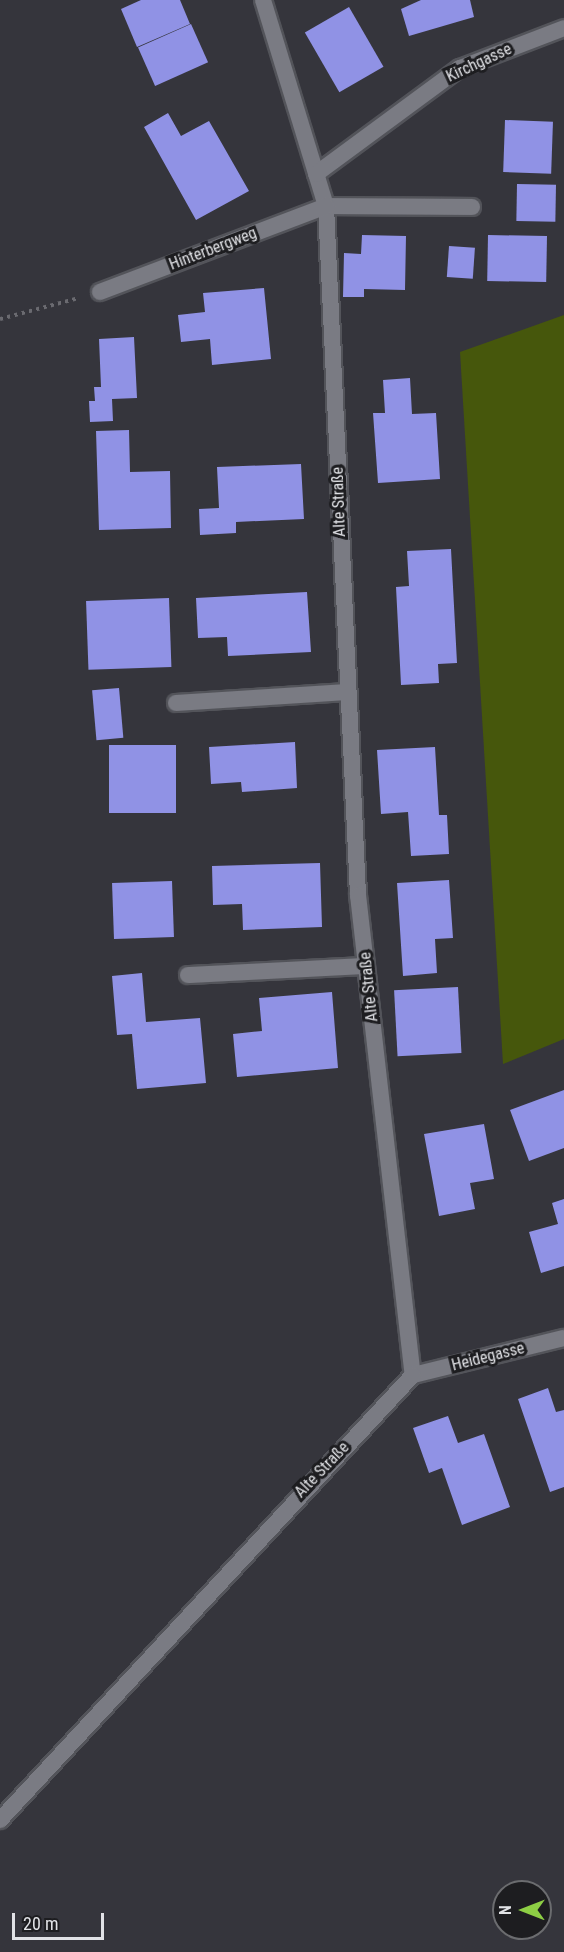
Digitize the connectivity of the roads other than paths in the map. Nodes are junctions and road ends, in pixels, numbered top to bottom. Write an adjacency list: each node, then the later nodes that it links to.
1 (263, 0): 3 (street, Alte Straße)
2 (564, 28): 3 (street, Kirchgasse)
3 (316, 174): 4 (street, Alte Straße)
4 (326, 206): 5 (street); 6 (street, Hinterbergweg); 7 (street, Alte Straße)
5 (472, 207)
6 (100, 292)
7 (347, 692): 8 (street); 9 (street, Alte Straße)
8 (176, 703)
9 (366, 966): 10 (street); 12 (street, Alte Straße)
10 (188, 975)
11 (564, 1338): 12 (street, Heidegasse)
12 (413, 1375): 13 (street, Alte Straße)
13 (0, 1820)

